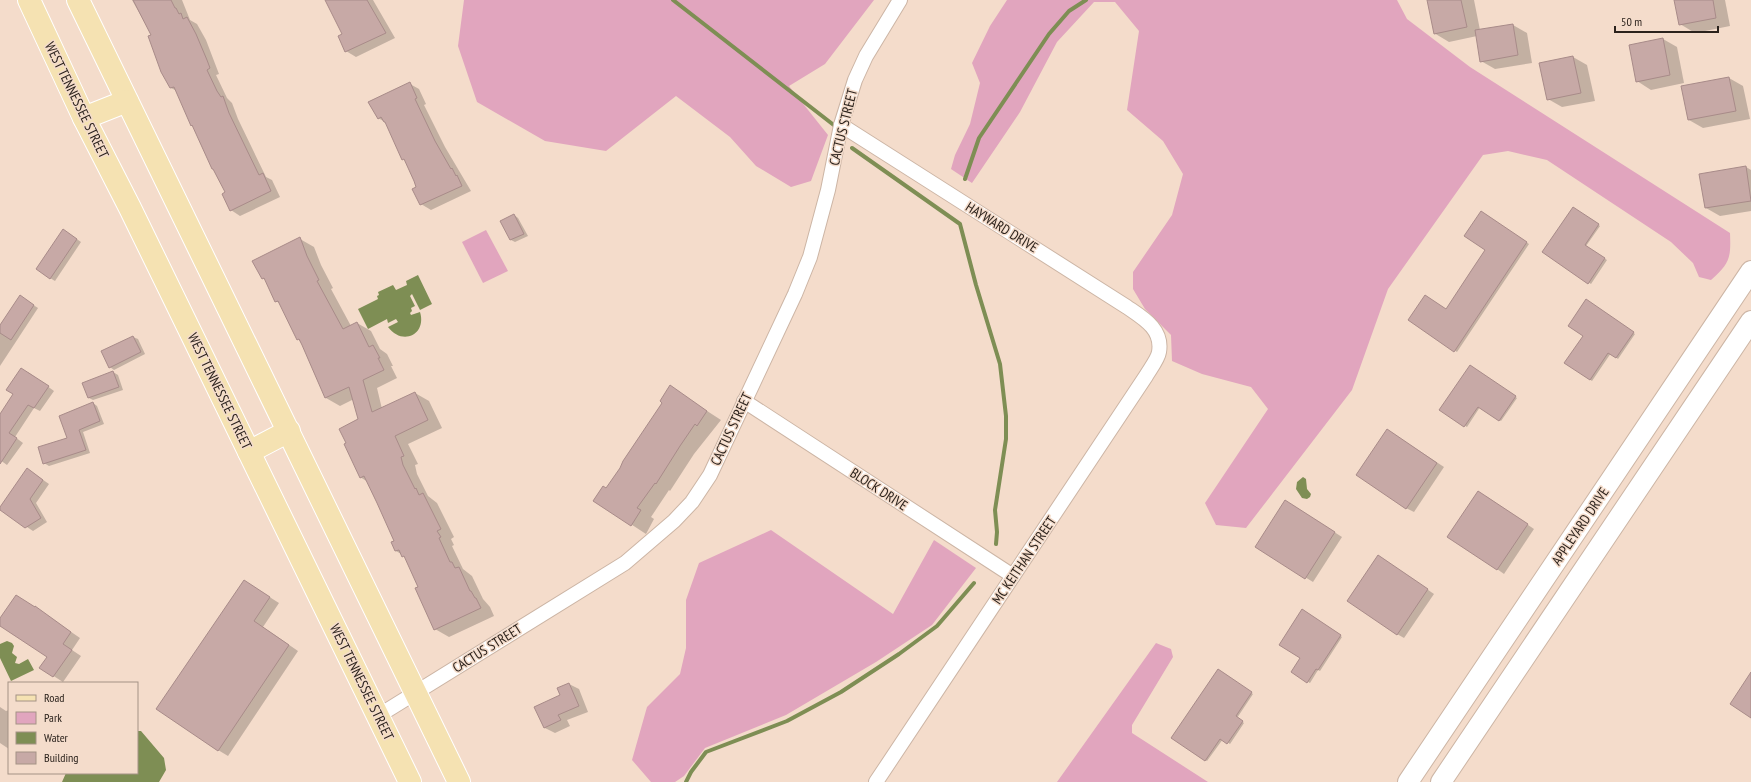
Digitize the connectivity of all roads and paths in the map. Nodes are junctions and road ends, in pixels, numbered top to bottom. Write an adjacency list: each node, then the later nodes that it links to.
1 (29, 0): 5 (main road, WEST TENNESSEE STREET)
2 (78, 0): 4 (main road)
3 (900, 0): 6 (street, CACTUS STREET)
4 (127, 101): 5 (main road); 11 (main road)
5 (84, 118): 14 (main road, WEST TENNESSEE STREET)
6 (841, 125): 9 (street, HAYWARD DRIVE); 10 (street, CACTUS STREET)
7 (1751, 271): 12 (main road, APPLEYARD DRIVE)
8 (1751, 321): 13 (main road, APPLEYARD DRIVE)
9 (1158, 334): 15 (street, MC KEITHAN STREET)
10 (744, 401): 15 (street, BLOCK DRIVE); 16 (street, CACTUS STREET)
11 (289, 431): 14 (main road); 16 (main road)
12 (1640, 436): 13 (main road); 18 (main road, APPLEYARD DRIVE)
13 (1663, 451): 19 (main road, APPLEYARD DRIVE)
14 (249, 452): 17 (main road, WEST TENNESSEE STREET)
15 (1013, 576): 22 (street, MC KEITHAN STREET)
16 (416, 692): 17 (street, CACTUS STREET); 21 (main road)
17 (378, 716): 20 (main road, WEST TENNESSEE STREET)
18 (1438, 738): 19 (main road); 23 (main road, APPLEYARD DRIVE)
19 (1461, 753): 24 (main road, APPLEYARD DRIVE)
20 (410, 782)
21 (459, 782)
22 (876, 782)
23 (1408, 782)
24 (1441, 782)

